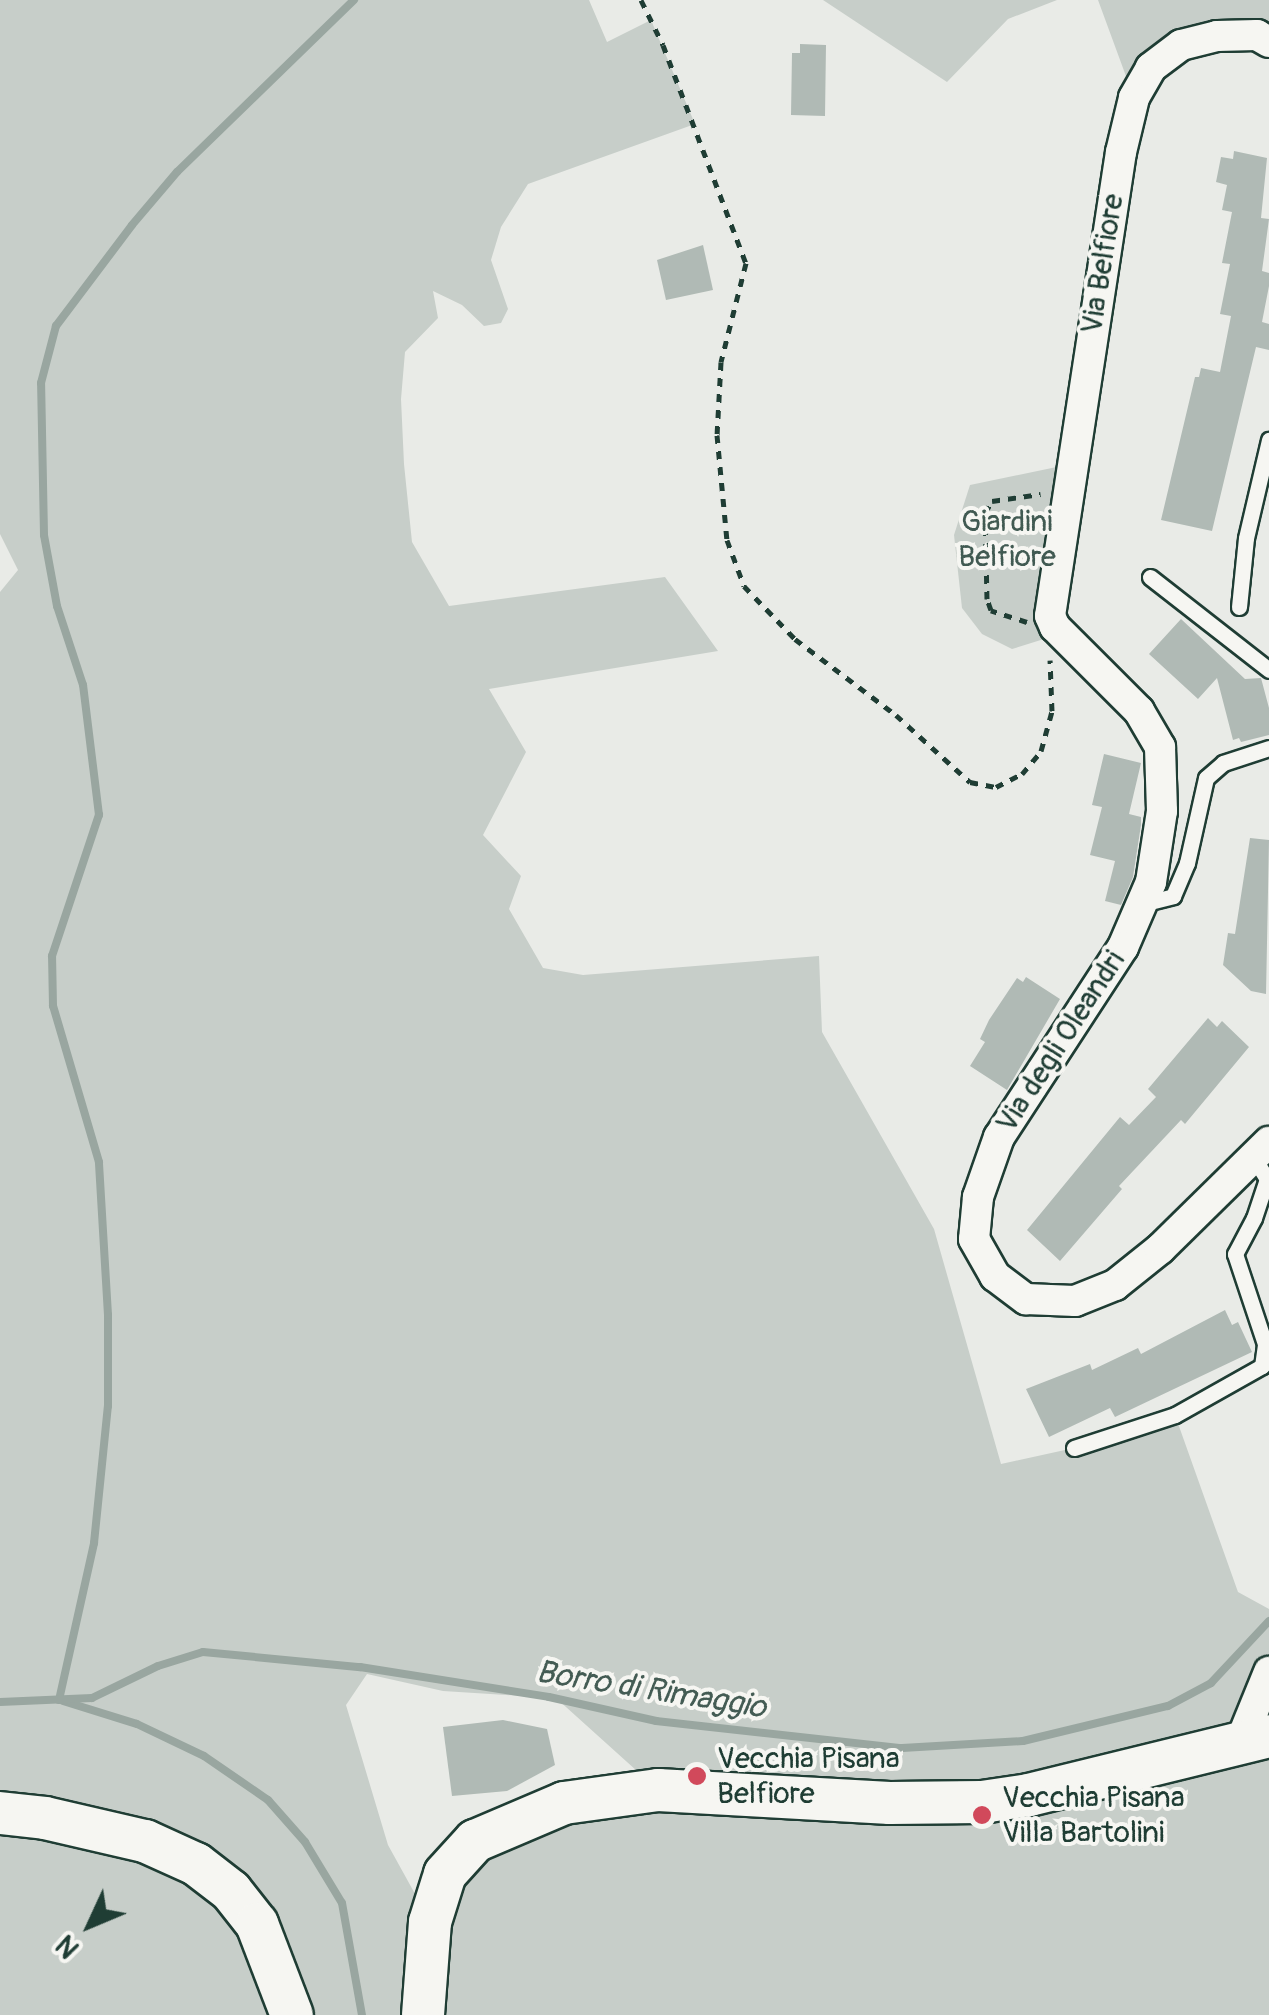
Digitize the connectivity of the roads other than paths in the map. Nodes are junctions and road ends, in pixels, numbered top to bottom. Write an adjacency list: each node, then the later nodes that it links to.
1 (1269, 42): 5 (street, Via Belfiore)
2 (1269, 440): 4 (lane)
3 (1150, 578): 6 (lane)
4 (1239, 606)
5 (1054, 628): 8 (street, Via degli Oleandri)
6 (1269, 670)
7 (1269, 748): 8 (lane)
8 (1142, 904): 9 (street, Via degli Oleandri)
9 (1262, 1150): 10 (lane, Via degli Oleandri)
10 (1074, 1448)
11 (1269, 1672): 12 (street)
12 (1259, 1719): 15 (main road)
13 (0, 1813): 14 (main road)
14 (292, 2015)
15 (424, 2015)

